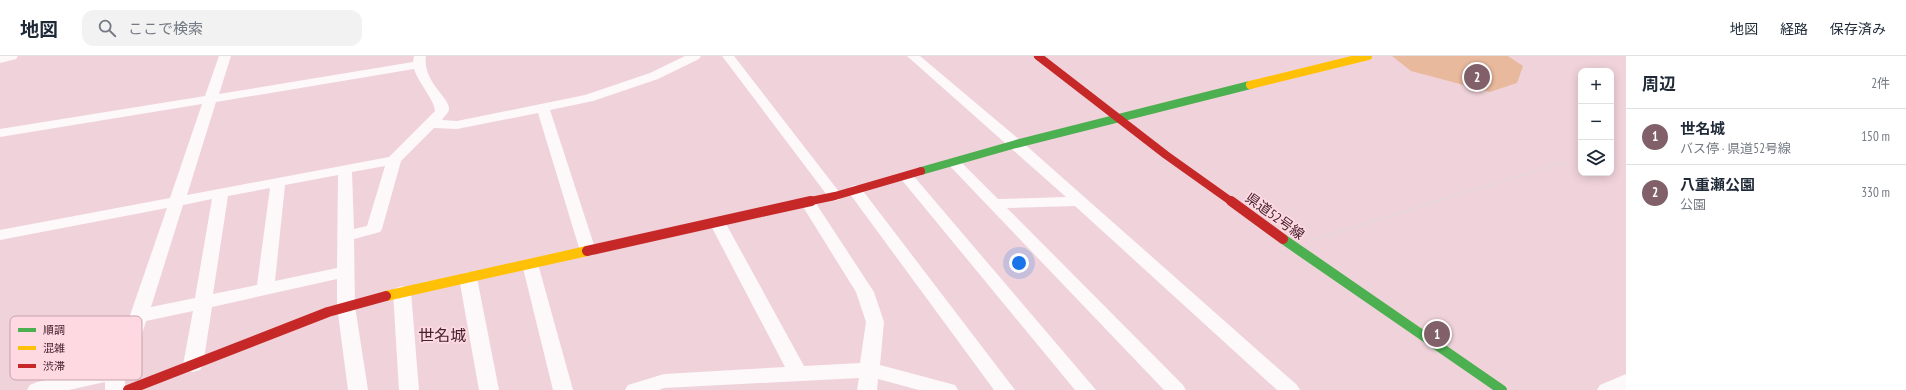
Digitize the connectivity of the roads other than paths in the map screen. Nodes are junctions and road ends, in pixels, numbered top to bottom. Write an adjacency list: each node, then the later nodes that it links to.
1 (12, 56): 8 (street)
2 (225, 56): 10 (street)
3 (695, 56): 11 (street)
4 (728, 56): 23 (street)
5 (913, 56): 15 (street)
6 (1038, 56): 12 (street, 県道52号線)
7 (1368, 56): 12 (street)
8 (0, 59)
9 (419, 60): 10 (street); 13 (street)
10 (211, 99): 14 (street); 25 (street)
11 (543, 108): 13 (street); 31 (street)
12 (1119, 120): 15 (street); 58 (street, 県道52号線)
13 (430, 124): 16 (street)
14 (0, 133)
15 (1016, 144): 17 (street); 24 (street)
16 (394, 160): 18 (street); 30 (street)
17 (953, 162): 19 (street); 27 (street)
18 (346, 170): 20 (street); 30 (street)
19 (906, 176): 21 (street); 55 (street)
20 (278, 183): 22 (street); 35 (street)
21 (855, 190): 23 (street); 54 (street)
22 (222, 194): 25 (street); 37 (street)
23 (835, 196): 26 (street)
24 (1079, 201): 27 (street); 57 (street)
25 (176, 202): 29 (street); 39 (street)
26 (808, 202): 28 (street); 41 (street)
27 (993, 204): 56 (street)
28 (718, 222): 31 (street); 42 (street)
29 (0, 235)
30 (346, 236): 33 (street)
31 (588, 251): 32 (street)
32 (530, 264): 34 (street); 50 (street)
33 (346, 272): 35 (street); 38 (street)
34 (468, 278): 36 (street); 49 (street)
35 (265, 289): 37 (street)
36 (402, 292): 38 (street); 48 (street)
37 (203, 302): 39 (street); 40 (street)
38 (346, 306): 40 (street); 47 (street)
39 (139, 316)
40 (193, 365): 46 (street)
41 (869, 370): 42 (street); 52 (street); 53 (street)
42 (798, 374): 51 (street)
43 (115, 381): 45 (street)
44 (1626, 381): 59 (street)
45 (37, 390)
46 (128, 390)
47 (358, 390)
48 (409, 390)
49 (489, 390)
50 (563, 390)
51 (635, 390)
52 (867, 390)
53 (948, 390)
54 (1005, 390)
55 (1086, 390)
56 (1176, 390)
57 (1290, 390)
58 (1502, 390)
59 (1607, 390)

